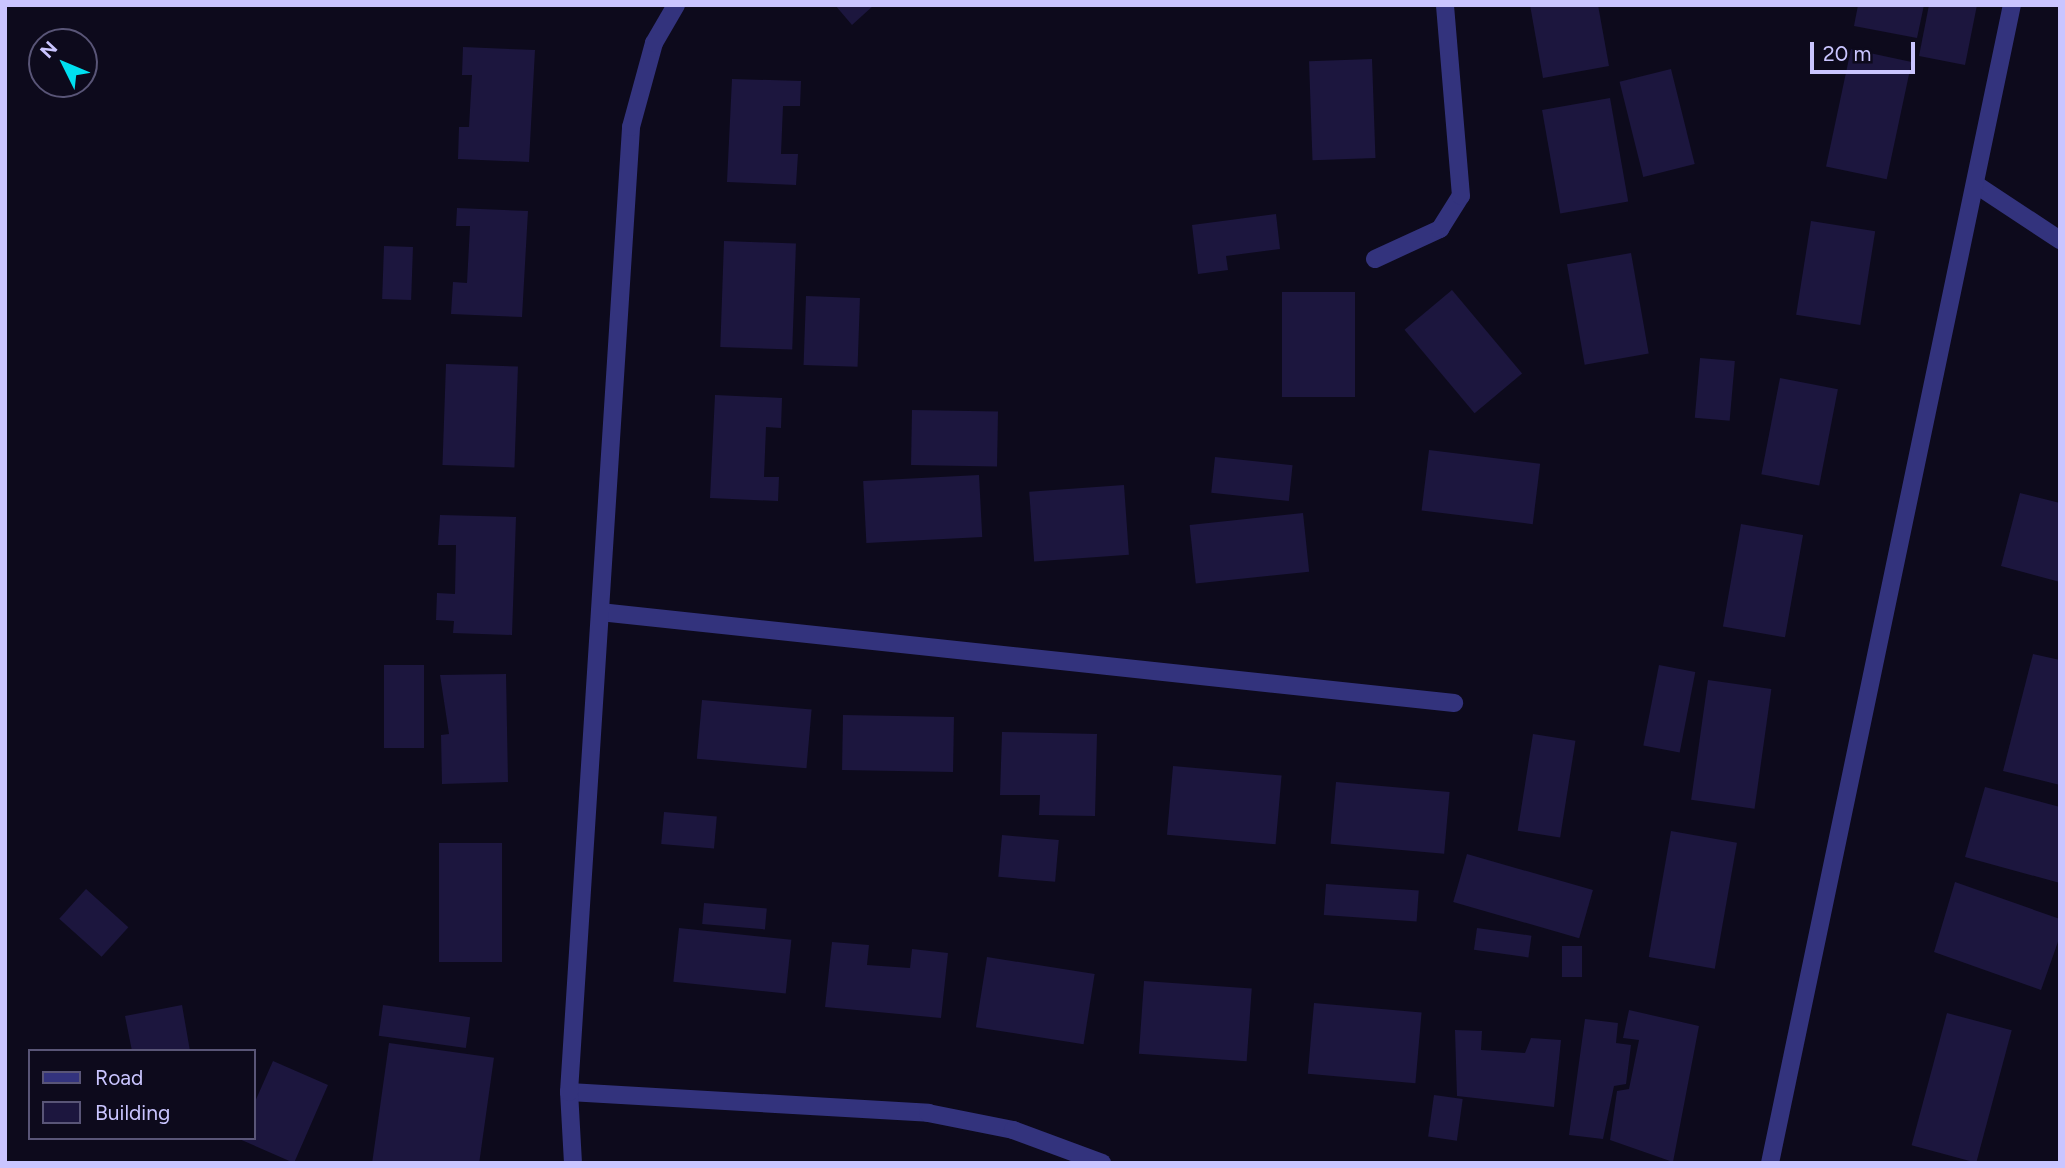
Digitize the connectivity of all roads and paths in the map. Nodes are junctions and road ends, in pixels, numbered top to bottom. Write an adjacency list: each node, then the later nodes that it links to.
1 (676, 5): 7 (street)
2 (1446, 5): 6 (street)
3 (2012, 5): 4 (street)
4 (1978, 186): 5 (street); 12 (street)
5 (2060, 240)
6 (1375, 260)
7 (600, 612): 8 (street); 9 (street)
8 (1454, 703)
9 (569, 1093): 10 (street); 11 (street)
10 (573, 1163)
11 (1102, 1163)
12 (1770, 1163)

